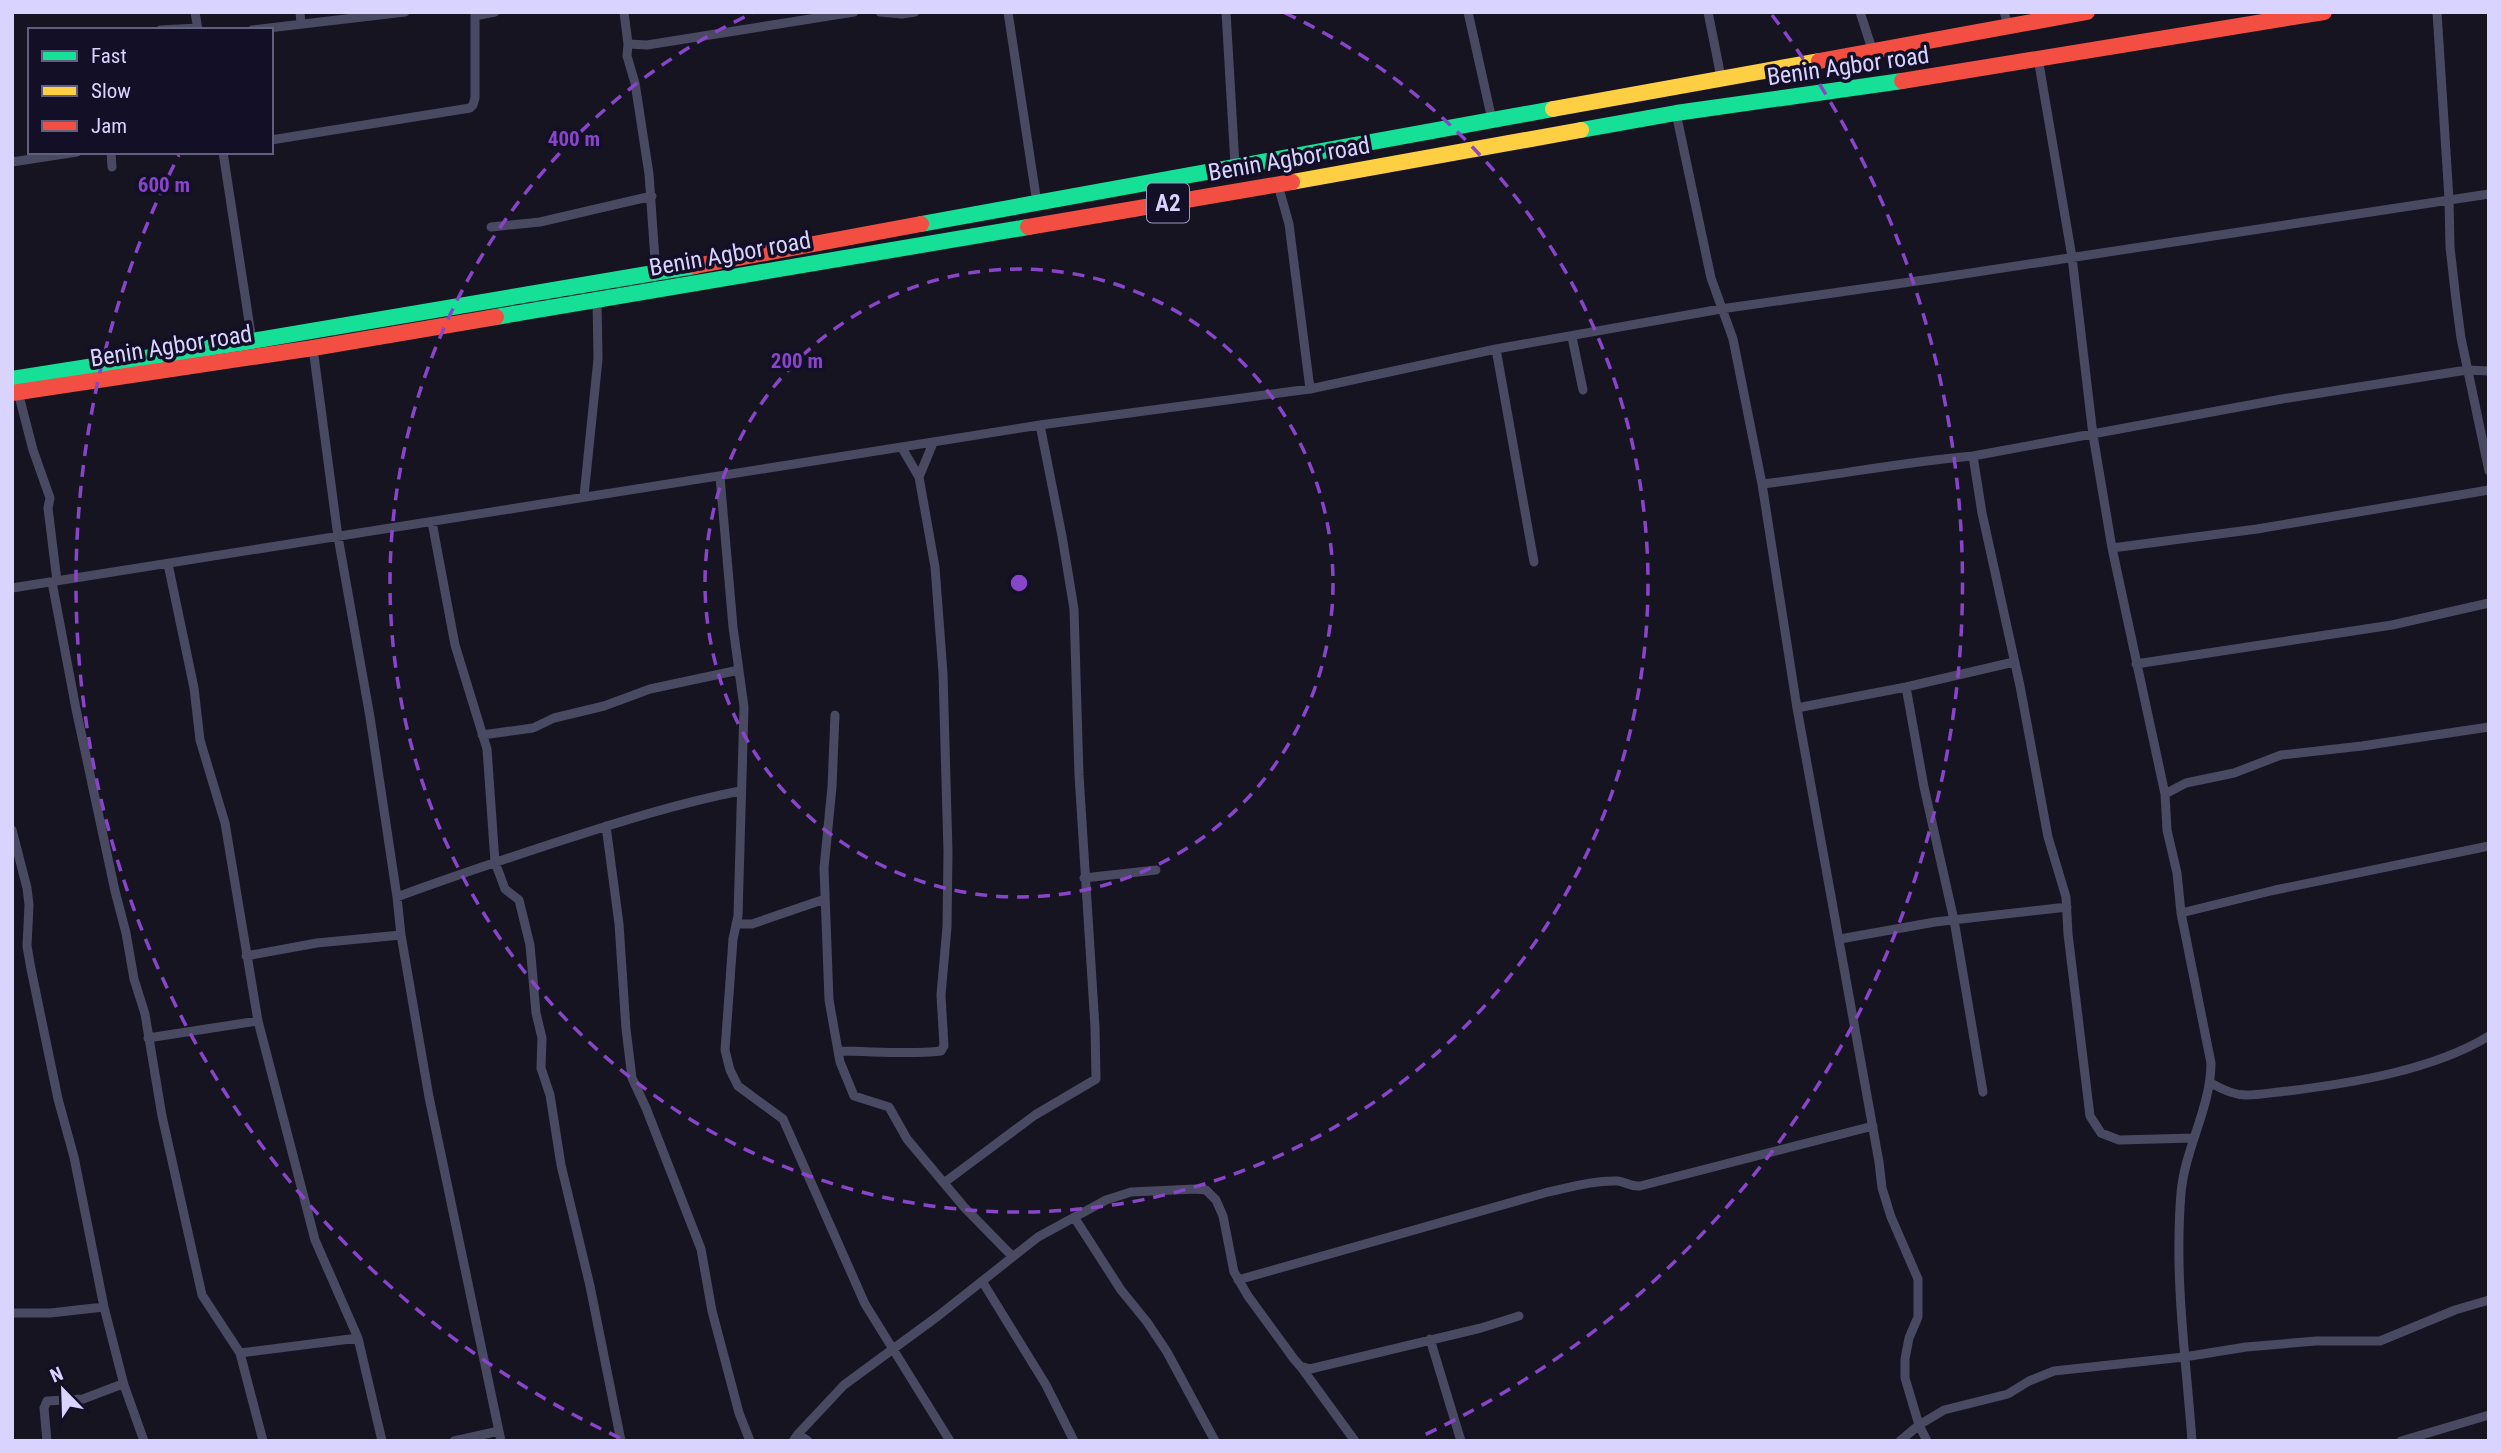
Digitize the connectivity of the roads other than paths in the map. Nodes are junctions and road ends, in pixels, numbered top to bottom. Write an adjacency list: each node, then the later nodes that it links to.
1 (300, 12): 18 (street)
2 (405, 12): 18 (street)
3 (495, 12): 16 (street)
4 (624, 12): 20 (street)
5 (854, 12): 20 (street)
6 (880, 12): 7 (street)
7 (915, 12)
8 (1008, 12): 37 (street)
9 (1226, 12): 31 (street)
10 (1468, 12): 25 (street)
11 (1708, 12): 23 (street)
12 (1860, 12): 21 (street)
13 (2087, 12): 17 (highway, Benin Agbor road / A2)
14 (2324, 12): 22 (highway, Benin Agbor road / A2)
15 (2437, 12): 36 (street)
16 (475, 14): 26 (street)
17 (2007, 20): 21 (highway, Benin Agbor road / A2)
18 (301, 24): 19 (street)
19 (268, 28)
20 (628, 44): 35 (street)
21 (1873, 52): 23 (highway, Benin Agbor road / A2)
22 (2038, 58): 24 (highway, Benin Agbor road / A2); 39 (street)
23 (1721, 77): 25 (highway, Benin Agbor road / A2)
24 (1676, 113): 33 (highway, Benin Agbor road / A2); 43 (street)
25 (1492, 120): 31 (highway, Benin Agbor road / A2)
26 (273, 140)
27 (64, 154): 30 (street)
28 (111, 154): 32 (street)
29 (223, 154): 45 (street)
30 (12, 162)
31 (1235, 165): 37 (highway, Benin Agbor road / A2)
32 (112, 167)
33 (1279, 185): 41 (highway, Benin Agbor road / A2); 51 (street)
34 (2489, 194): 36 (street)
35 (652, 196): 38 (street); 40 (street)
36 (2449, 199): 39 (street); 48 (street)
37 (1037, 203): 40 (highway, Benin Agbor road / A2)
38 (491, 227)
39 (2072, 257): 43 (street); 54 (street)
40 (656, 272): 41 (street); 45 (highway, Benin Agbor road / A2)
41 (660, 289): 42 (highway, Benin Agbor road / A2)
42 (597, 299): 46 (highway, Benin Agbor road / A2); 63 (street)
43 (1721, 309): 44 (street); 61 (street)
44 (1572, 337): 47 (street); 52 (street)
45 (252, 341): 50 (highway, Benin Agbor road / A2)
46 (313, 348): 50 (highway, Benin Agbor road / A2); 65 (street)
47 (1496, 349): 51 (street); 67 (street)
48 (2468, 370): 49 (street); 54 (street); 58 (street)
49 (2489, 371)
50 (14, 388): 69 (street)
51 (1310, 389): 53 (street)
52 (1583, 390)
53 (1040, 425): 55 (street); 87 (street)
54 (2093, 435): 57 (street); 66 (street)
55 (933, 443): 56 (street); 60 (street)
56 (902, 448): 59 (street); 60 (street)
57 (1973, 456): 61 (street); 72 (street)
58 (2489, 471)
59 (720, 477): 63 (street); 74 (street)
60 (919, 477): 100 (street)
61 (1762, 484): 76 (street)
62 (2489, 490): 66 (street)
63 (584, 496): 64 (street)
64 (432, 522): 65 (street); 79 (street)
65 (338, 537): 68 (street); 88 (street)
66 (2112, 548): 73 (street)
67 (1534, 562)
68 (168, 564): 69 (street); 96 (street)
69 (55, 582): 70 (street); 99 (street)
70 (12, 587)
71 (2489, 603): 73 (street)
72 (2014, 662): 75 (street); 90 (street)
73 (2136, 664): 81 (street)
74 (739, 670): 79 (street); 80 (street)
75 (1906, 687): 76 (street); 92 (street)
76 (1797, 708): 95 (street)
77 (835, 715): 89 (street)
78 (2489, 727): 81 (street)
79 (482, 735): 85 (street)
80 (740, 791): 82 (street); 93 (street)
81 (2165, 794): 91 (street)
82 (606, 826): 85 (street); 131 (street)
83 (12, 830): 111 (street)
84 (2489, 846): 91 (street)
85 (495, 862): 88 (street); 130 (street)
86 (1156, 870): 87 (street)
87 (1084, 878): 105 (street)
88 (397, 897): 94 (street)
89 (825, 899): 93 (street); 100 (street)
90 (2067, 907): 92 (street); 104 (street)
91 (2181, 914): 101 (street)
92 (1954, 920): 95 (street); 102 (street)
93 (736, 924): 116 (street)
94 (401, 935): 96 (street); 123 (street)
95 (1840, 939): 103 (street)
96 (246, 956): 97 (street)
97 (258, 1021): 99 (street); 114 (street)
98 (2489, 1036): 101 (street)
99 (148, 1038): 117 (street)
100 (838, 1051): 105 (street)
101 (2211, 1083): 104 (street)
102 (1983, 1092)
103 (1873, 1126): 108 (street); 122 (street)
104 (2193, 1138): 118 (street)
105 (945, 1182): 107 (street)
106 (1074, 1217): 107 (street); 108 (street); 135 (street)
107 (1012, 1256): 109 (street)
108 (1238, 1280): 119 (street)
109 (982, 1281): 116 (street); 134 (street)
110 (2489, 1300): 118 (street)
111 (104, 1307): 112 (street); 120 (street)
112 (12, 1313)
113 (1519, 1316): 115 (street)
114 (358, 1338): 117 (street); 128 (street)
115 (1430, 1339): 119 (street); 137 (street)
116 (894, 1348): 124 (street); 133 (street)
117 (240, 1353): 127 (street)
118 (2184, 1357): 122 (street); 140 (street)
119 (1300, 1366): 136 (street)
120 (124, 1385): 125 (street); 126 (street)
121 (2489, 1415): 141 (street)
122 (1919, 1425): 138 (street); 139 (street)
123 (500, 1436): 129 (street)
124 (795, 1438): 132 (street)
125 (47, 1441)
126 (145, 1441)
127 (263, 1441)
128 (382, 1441)
129 (454, 1441)
130 (621, 1441)
131 (750, 1441)
132 (808, 1441)
133 (950, 1441)
134 (1074, 1441)
135 (1215, 1441)
136 (1355, 1441)
137 (1461, 1441)
138 (1900, 1441)
139 (1927, 1441)
140 (2192, 1441)
141 (2401, 1441)

